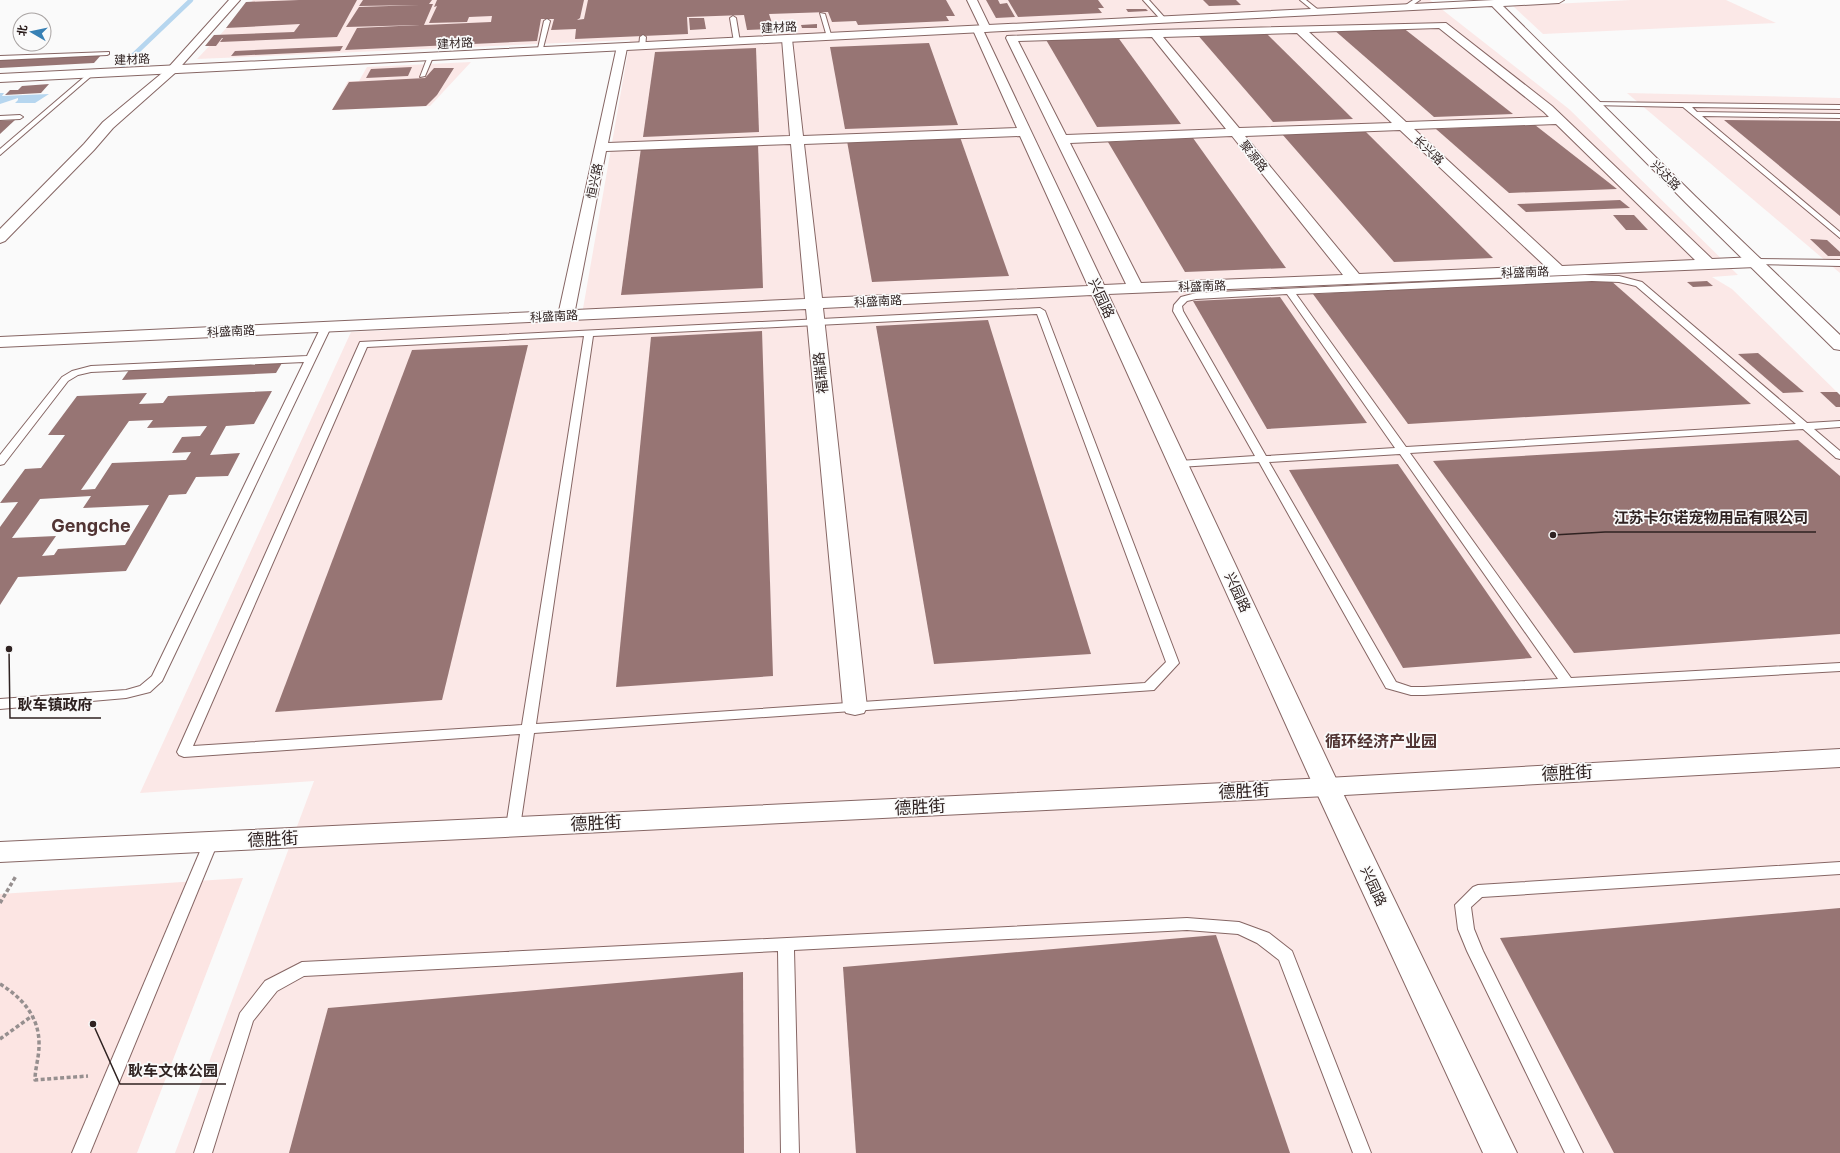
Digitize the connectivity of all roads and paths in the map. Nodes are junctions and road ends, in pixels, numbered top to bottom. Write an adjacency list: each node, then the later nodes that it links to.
1 (235, 0): 25 (street)
2 (972, 0): 14 (street, 兴园路)
3 (1146, 0): 12 (lane)
4 (1303, 0): 9 (lane)
5 (1417, 0): 8 (lane)
6 (1559, 0): 7 (street, 建材路)
7 (1494, 3): 8 (street, 建材路); 29 (street, 兴达路)
8 (1404, 8): 9 (street, 建材路)
9 (1318, 12): 12 (street, 建材路)
10 (822, 14): 17 (lane)
11 (733, 18): 19 (lane)
12 (1164, 20): 14 (street, 建材路)
13 (547, 21): 21 (lane)
14 (982, 29): 17 (street, 建材路); 38 (street, 兴园路)
15 (1299, 29): 16 (street); 36 (street); 37 (street, 长兴路)
16 (1154, 33): 39 (street, 聚源路); 40 (street)
17 (830, 37): 18 (street, 建材路)
18 (787, 39): 19 (street, 建材路); 41 (street, 福瑞路)
19 (737, 42): 20 (street, 建材路)
20 (621, 48): 21 (street, 建材路); 42 (street, 恒兴路)
21 (538, 52): 24 (street, 建材路)
22 (108, 53): 23 (lane)
23 (0, 58)
24 (430, 58): 25 (street, 建材路); 27 (lane)
25 (171, 71): 26 (street, 建材路); 45 (street)
26 (92, 73): 28 (street, 建材路); 43 (lane)
27 (422, 76)
28 (0, 78)
29 (1594, 104): 30 (lane); 46 (street, 兴达路)
30 (1685, 105): 31 (lane); 32 (lane)
31 (1840, 107)
32 (1696, 114): 34 (lane); 44 (lane)
33 (20, 116): 35 (lane)
34 (1840, 116)
35 (0, 118)
36 (1558, 120): 37 (street); 48 (street)
37 (1403, 126): 39 (street); 49 (street, 长兴路)
38 (1026, 132): 41 (street); 52 (street, 兴园路)
39 (1235, 132): 40 (street); 50 (street, 聚源路)
40 (1061, 139): 51 (street)
41 (797, 140): 42 (street); 54 (street, 福瑞路)
42 (601, 147): 55 (street, 恒兴路)
43 (0, 153)
44 (1840, 236)
45 (0, 238)
46 (1756, 262): 47 (lane); 48 (street, 科盛南路); 60 (street, 兴达路)
47 (1840, 263)
48 (1708, 264): 49 (street, 科盛南路)
49 (1559, 271): 50 (street, 科盛南路)
50 (1354, 279): 51 (street, 科盛南路)
51 (1136, 289): 52 (street, 科盛南路)
52 (1099, 290): 54 (street, 科盛南路); 68 (street, 兴园路)
53 (1290, 292): 63 (lane); 64 (lane); 66 (lane)
54 (813, 304): 55 (street, 科盛南路); 56 (street, 福瑞路)
55 (566, 315): 57 (street, 科盛南路)
56 (815, 322): 58 (lane); 72 (street, 福瑞路); 72 (lane)
57 (326, 327): 59 (street, 科盛南路); 61 (lane)
58 (590, 333): 73 (lane); 73 (lane)
59 (0, 342)
60 (1840, 345)
61 (310, 359): 67 (lane); 71 (lane)
62 (1840, 424): 63 (lane)
63 (1805, 426): 64 (lane); 65 (lane)
64 (1403, 450): 66 (lane); 70 (lane)
65 (1840, 456)
66 (1262, 459): 68 (lane); 70 (lane)
67 (0, 462)
68 (1179, 464): 75 (street, 兴园路)
69 (1840, 667): 70 (lane)
70 (1568, 683)
71 (0, 704)
72 (855, 707): 73 (lane)
73 (529, 729): 76 (lane)
74 (1840, 758): 75 (street, 德胜街)
75 (1327, 787): 76 (street, 德胜街); 89 (street, 兴园路)
76 (513, 827): 77 (street, 德胜街)
77 (212, 842): 78 (street, 德胜街); 84 (lane)
78 (0, 852)
79 (1840, 868): 90 (lane)
80 (786, 944): 86 (lane); 87 (lane); 88 (lane)
81 (0, 984): 82 (path)
82 (32, 1016): 83 (path); 84 (path)
83 (0, 1039)
84 (114, 1074): 85 (lane)
85 (81, 1153)
86 (203, 1153)
87 (790, 1153)
88 (1362, 1153)
89 (1500, 1153)
90 (1574, 1153)

